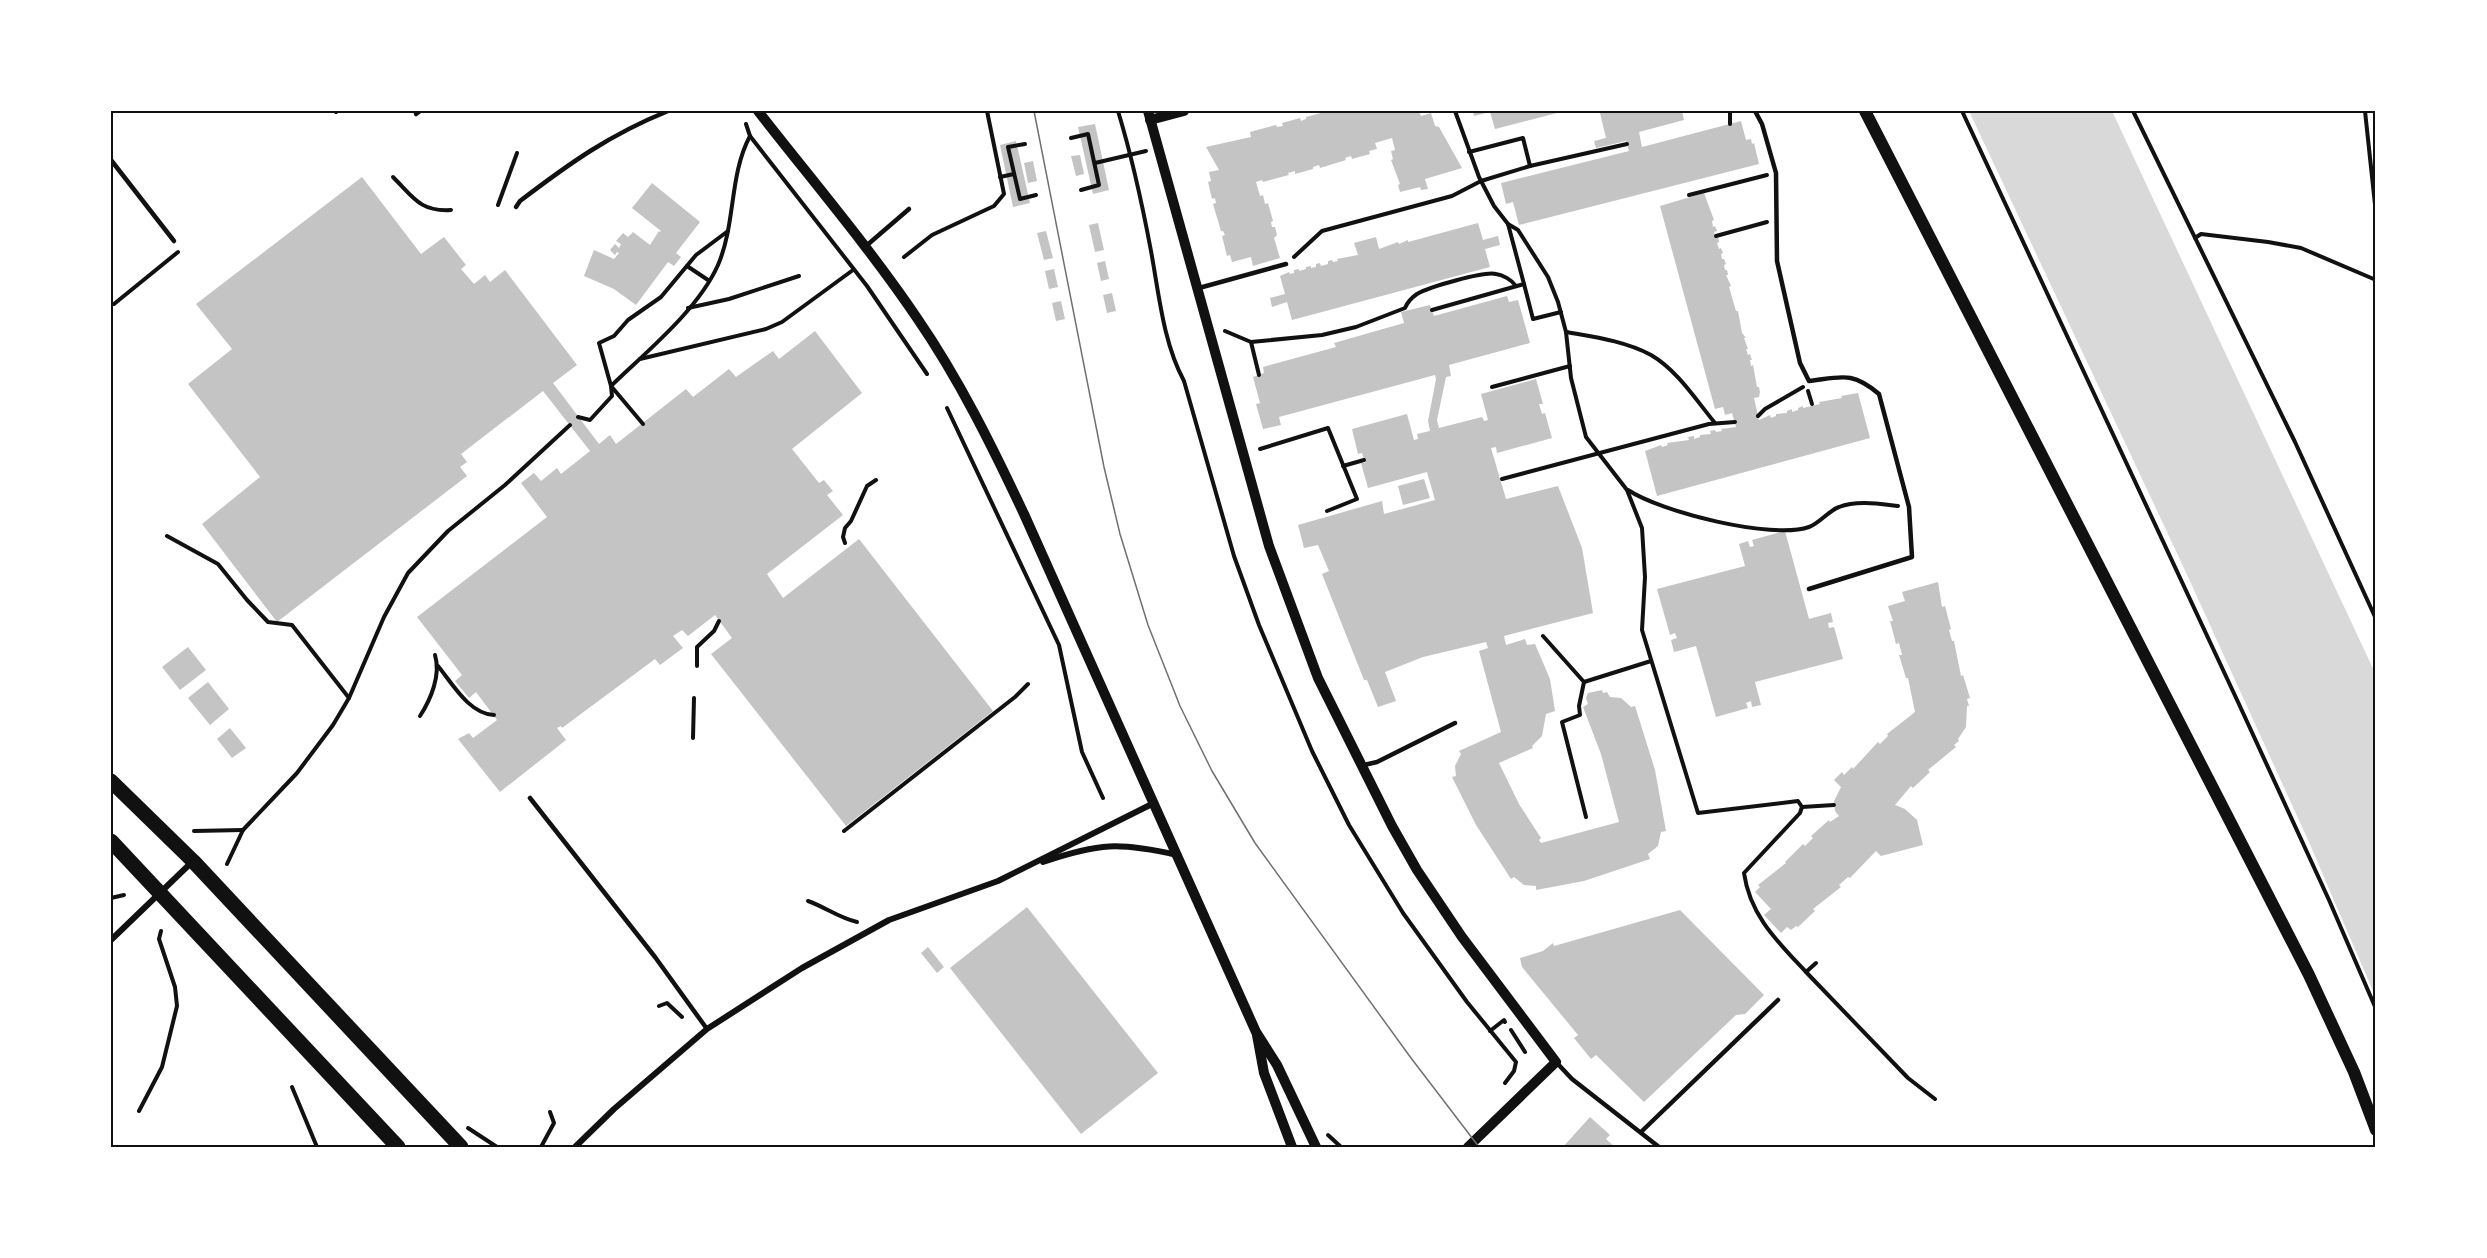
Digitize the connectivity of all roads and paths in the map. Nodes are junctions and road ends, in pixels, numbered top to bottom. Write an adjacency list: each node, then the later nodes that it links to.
1 (668, 111): 36 (lane)
2 (758, 111): 46 (street)
3 (987, 111): 30 (path)
4 (1118, 111): 23 (path)
5 (1184, 111): 13 (street)
6 (1455, 111): 21 (path)
7 (1730, 111): 15 (path)
8 (1755, 111): 27 (lane)
9 (1865, 111): 145 (main road)
10 (1962, 111): 133 (path)
11 (2133, 111): 44 (path)
12 (2365, 111): 39 (path)
13 (1149, 116): 57 (street)
14 (746, 124): 16 (path)
15 (1730, 124)
16 (750, 136): 42 (path); 51 (path)
17 (1071, 138): 25 (path)
18 (1025, 144): 28 (path)
19 (1627, 144): 26 (path)
20 (1146, 151): 23 (path)
21 (1469, 152): 26 (path); 31 (path)
22 (517, 153): 35 (path)
23 (1131, 155): 25 (path); 136 (path)
24 (111, 160): 45 (lane)
25 (1095, 164): 32 (path)
26 (1530, 166): 31 (path)
27 (1776, 173): 34 (path); 40 (lane)
28 (1014, 174): 30 (path); 33 (path)
29 (393, 177): 38 (path)
30 (1000, 177): 48 (path)
31 (1481, 181): 41 (path); 49 (path)
32 (1081, 190)
33 (1036, 195)
34 (1689, 195)
35 (498, 206)
36 (516, 207)
37 (909, 209): 46 (lane)
38 (451, 210)
39 (2376, 214)
40 (1777, 219): 43 (path); 69 (lane)
41 (1508, 224): 55 (path); 61 (path)
42 (728, 230): 50 (path); 53 (path)
43 (1716, 236)
44 (2195, 238): 54 (path); 91 (path)
45 (174, 241)
46 (864, 248): 110 (street)
47 (178, 252): 58 (path)
48 (904, 257)
49 (1286, 264): 57 (lane)
50 (687, 266): 53 (path); 70 (path)
51 (853, 270): 65 (path); 67 (path)
52 (799, 276): 59 (path)
53 (708, 280): 59 (path)
54 (2376, 280)
55 (1524, 284): 56 (path); 61 (path)
56 (1516, 286): 60 (path); 64 (path)
57 (1196, 289): 106 (street)
58 (114, 304)
59 (687, 309): 65 (path)
60 (1432, 310)
61 (1561, 312): 63 (path)
62 (1225, 331): 64 (path)
63 (1566, 332): 66 (path); 76 (path)
64 (1251, 342): 68 (path)
65 (639, 359): 70 (path)
66 (1570, 366): 71 (path); 80 (path)
67 (927, 374)
68 (1259, 375)
69 (1809, 381): 73 (path); 86 (lane)
70 (611, 386): 74 (path); 77 (path)
71 (1492, 387)
72 (947, 408): 109 (path)
73 (1758, 416)
74 (578, 417)
75 (1735, 422): 76 (path)
76 (1715, 423): 80 (path)
77 (643, 424)
78 (570, 425): 100 (path)
79 (1260, 449): 82 (path)
80 (1599, 453): 83 (path); 85 (path)
81 (1364, 460): 82 (path)
82 (1343, 466): 87 (path)
83 (1502, 479)
84 (876, 480): 89 (path)
85 (1627, 490): 86 (path); 95 (path)
86 (1909, 507): 90 (lane)
87 (1327, 510)
88 (167, 536): 100 (path)
89 (845, 543)
90 (1809, 589)
91 (2376, 619)
92 (719, 621): 97 (path)
93 (1544, 636): 98 (path)
94 (435, 655): 96 (path)
95 (1651, 662): 98 (path); 112 (path)
96 (438, 666): 102 (path); 103 (path)
97 (697, 666)
98 (1584, 682): 113 (path)
99 (1028, 684): 116 (path)
100 (349, 698): 114 (path)
101 (694, 698): 105 (path)
102 (494, 715)
103 (420, 716)
104 (1455, 723): 106 (lane)
105 (693, 738)
106 (1361, 766): 139 (street)
107 (111, 781): 119 (main road)
108 (530, 798): 135 (lane)
109 (1103, 798)
110 (1154, 803): 118 (street); 121 (street)
111 (1834, 805): 112 (path)
112 (1802, 807): 130 (path)
113 (1586, 817)
114 (243, 830): 115 (path); 120 (path)
115 (194, 831)
116 (844, 831)
117 (111, 841): 122 (main road)
118 (1177, 855): 121 (street); 137 (street)
119 (193, 861): 122 (street); 149 (main road)
120 (226, 864)
121 (1023, 869): 135 (street)
122 (159, 893): 128 (street); 148 (main road)
123 (124, 895): 124 (path)
124 (111, 898)
125 (808, 901): 126 (path)
126 (857, 922)
127 (161, 931): 143 (path)
128 (111, 940)
129 (1816, 963): 130 (path)
130 (1806, 972): 142 (path)
131 (1778, 1000): 146 (lane)
132 (659, 1006): 134 (path)
133 (2376, 1009)
134 (682, 1017)
135 (707, 1029): 151 (street)
136 (1490, 1031): 138 (path); 140 (path)
137 (1256, 1032): 152 (street); 153 (street)
138 (1526, 1052)
139 (1556, 1062): 146 (lane); 154 (street)
140 (1505, 1083)
141 (292, 1087): 147 (path)
142 (1935, 1099)
143 (139, 1111)
144 (550, 1112): 150 (path)
145 (2376, 1130)
146 (1641, 1132): 155 (lane)
147 (317, 1147)
148 (398, 1147)
149 (461, 1147)
150 (541, 1147)
151 (575, 1147)
152 (1292, 1147)
153 (1316, 1147)
154 (1468, 1147)
155 (1659, 1147)

